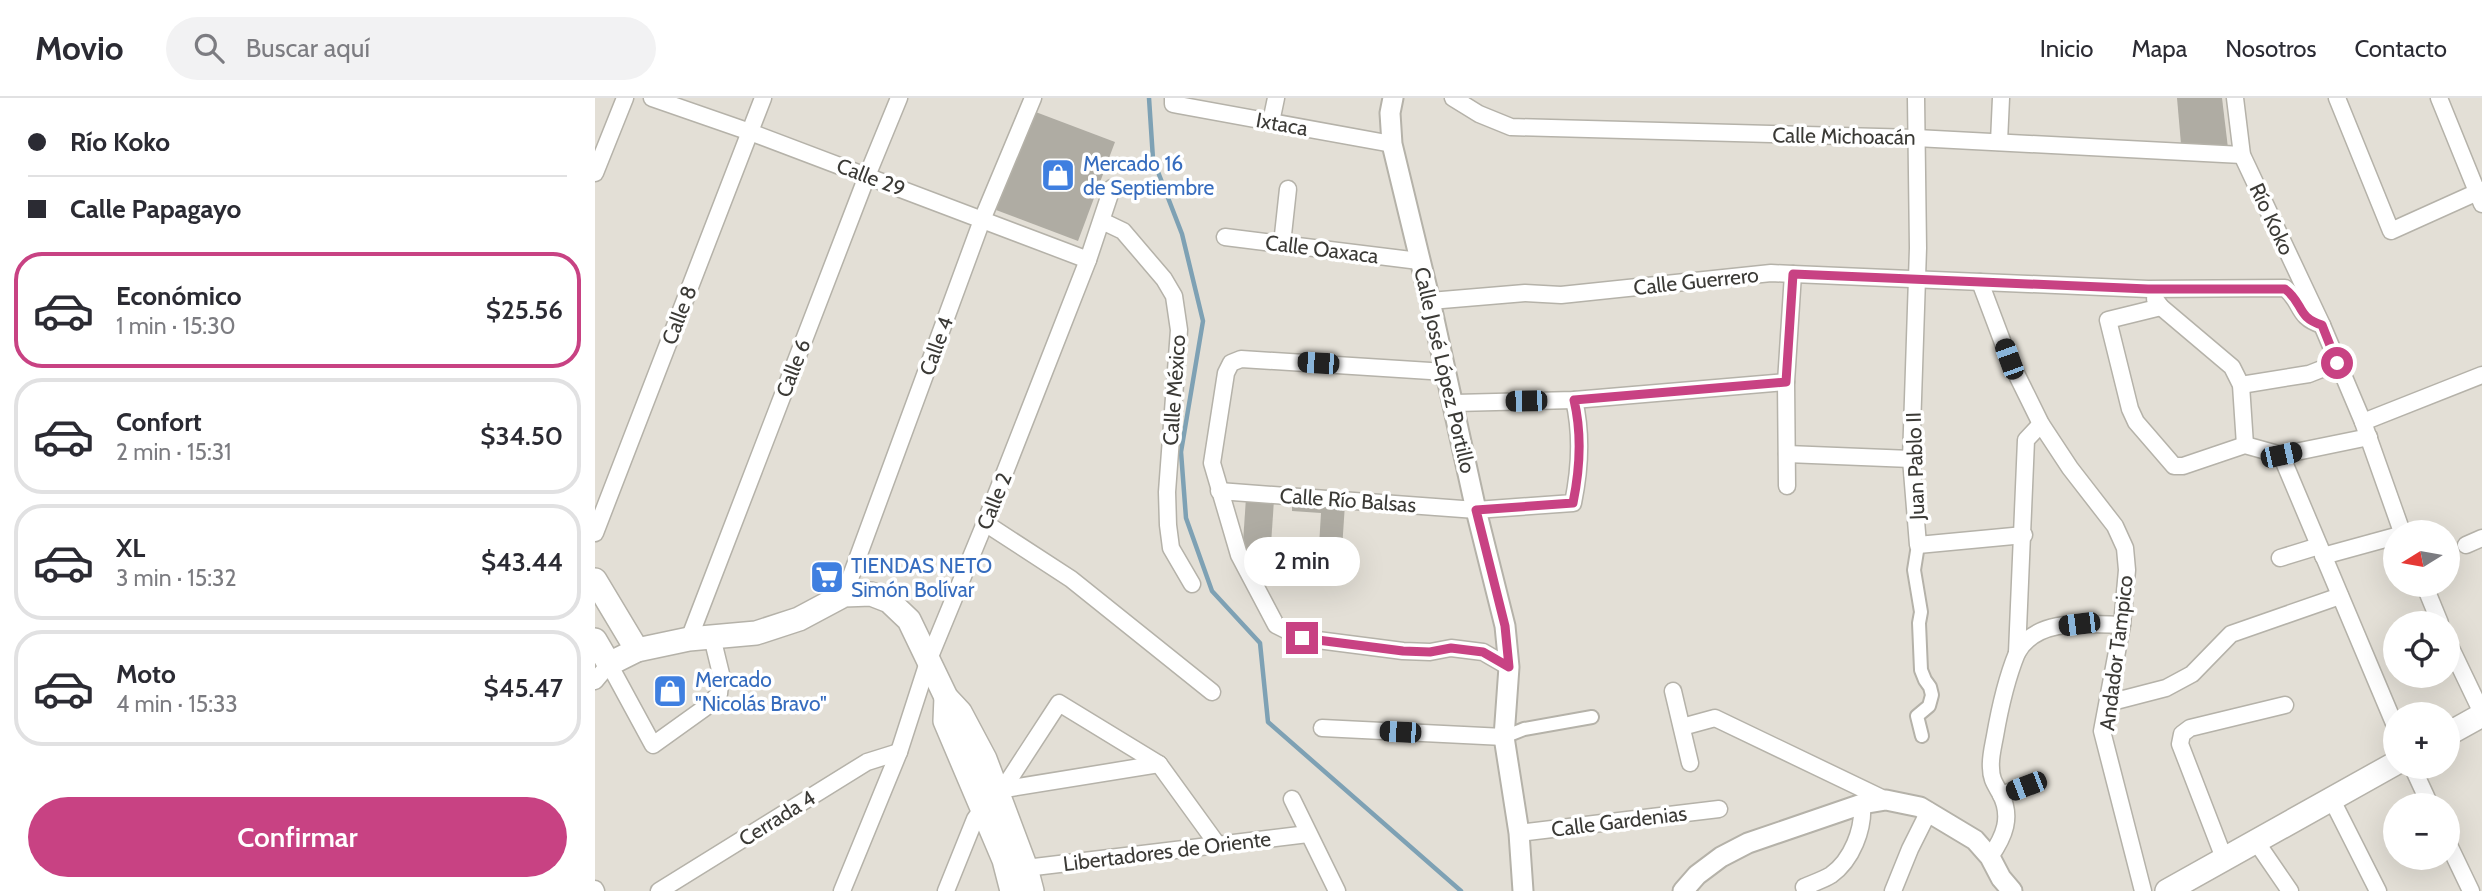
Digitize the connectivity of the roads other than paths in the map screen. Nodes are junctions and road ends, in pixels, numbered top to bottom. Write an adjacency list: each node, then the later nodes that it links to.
1 (625, 98): 21 (street)
2 (652, 98): 16 (street, Calle 29)
3 (763, 98): 16 (street, Calle 8)
4 (899, 98): 22 (street, Calle 6)
5 (1033, 98): 26 (street, Calle 4)
6 (1276, 98): 15 (street)
7 (1392, 98): 19 (street, Calle José López Portillo)
8 (1453, 98): 17 (street, Calle Michoacán)
9 (1916, 98): 17 (street, Juan Pablo II)
10 (2001, 98): 18 (street)
11 (2235, 98): 20 (street, Río Koko)
12 (2338, 98): 25 (street)
13 (2439, 98): 25 (street)
14 (1173, 101): 15 (street, Ixtaca)
15 (1271, 122): 19 (street, Ixtaca)
16 (750, 132): 22 (street, Calle 29); 57 (street, Calle 8)
17 (1916, 138): 18 (street, Calle Michoacán); 33 (street, Juan Pablo II)
18 (1999, 142): 20 (street, Calle Michoacán)
19 (1392, 144): 31 (street, Calle José López Portillo)
20 (2242, 155): 38 (street, Río Koko)
21 (595, 173)
22 (867, 176): 26 (street, Calle 29); 71 (street, Calle 6)
23 (1112, 188): 27 (street, Calle 2)
24 (1288, 189): 29 (street)
25 (2481, 195)
26 (982, 219): 30 (street, Calle 29); 67 (street, Calle 4)
27 (1102, 222): 30 (street, Calle 2); 66 (street, Calle México)
28 (1225, 237): 29 (street, Calle Oaxaca)
29 (1282, 244): 31 (street, Calle Oaxaca)
30 (1088, 260): 56 (street, Calle 2)
31 (1419, 261): 36 (street, Calle José López Portillo)
32 (1793, 274): 33 (street, Calle Guerrero); 36 (street, Calle Guerrero); 42 (street)
33 (1917, 281): 34 (street, Calle Guerrero); 51 (street, Juan Pablo II)
34 (1980, 282): 35 (street, Calle Guerrero); 46 (street, Andador Tampico)
35 (2148, 289): 37 (street); 38 (street, Calle Guerrero)
36 (1430, 301): 40 (street, Calle José López Portillo)
37 (2161, 307): 43 (street); 48 (street)
38 (2322, 325): 39 (street, Río Koko)
39 (2337, 363): 43 (street); 47 (street, Río Koko)
40 (1446, 372): 45 (street, Calle José López Portillo); 53 (street)
41 (2482, 375): 47 (street)
42 (1786, 382): 44 (street); 49 (street)
43 (2241, 385): 48 (street)
44 (1574, 400): 45 (street); 54 (street, Calle Río Balsas)
45 (1455, 403): 54 (street, Calle José López Portillo)
46 (2041, 424): 58 (street); 69 (street, Andador Tampico)
47 (2366, 429): 50 (street); 55 (street, Río Koko)
48 (2245, 445): 50 (street)
49 (1787, 454): 51 (street); 52 (street)
50 (2281, 455): 63 (street)
51 (1911, 459): 61 (street, Juan Pablo II)
52 (1787, 486)
53 (1219, 491): 54 (street, Calle Río Balsas); 76 (street)
54 (1476, 510): 76 (street, Calle José López Portillo)
55 (2398, 520)
56 (985, 523): 75 (street, Calle 2); 80 (street)
57 (595, 533)
58 (2024, 535): 61 (street); 74 (street)
59 (2482, 538): 62 (street)
60 (2383, 539): 63 (street)
61 (1918, 545): 90 (street)
62 (2466, 545)
63 (2321, 551): 64 (street); 68 (street)
64 (2280, 558)
65 (595, 580): 73 (main road)
66 (1192, 584)
67 (844, 595): 70 (main road); 75 (main road)
68 (2340, 596): 82 (street); 83 (street)
69 (2122, 625): 74 (street); 83 (street, Andador Tampico)
70 (712, 637): 71 (main road); 78 (street)
71 (689, 639): 73 (main road)
72 (595, 640): 78 (main road)
73 (637, 650): 78 (main road)
74 (2017, 653): 98 (street)
75 (929, 659): 81 (main road); 92 (street, Calle 2)
76 (1509, 667): 91 (street, Calle José López Portillo)
77 (2460, 667): 85 (street)
78 (602, 673)
79 (1673, 691): 87 (street)
80 (1212, 692)
81 (946, 696): 97 (main road); 103 (main road)
82 (2385, 702)
83 (2108, 703): 126 (street, Andador Tampico)
84 (2284, 705): 111 (street)
85 (2482, 714): 88 (main road)
86 (1592, 717): 91 (street)
87 (1682, 727): 93 (street); 101 (street)
88 (2460, 727)
89 (1322, 728): 91 (street)
90 (1922, 736)
91 (1504, 737): 106 (street, Calle José López Portillo)
92 (899, 752): 116 (street, Cerrada 4); 117 (street, Calle 2)
93 (1690, 763)
94 (1159, 764): 97 (street); 97 (street); 109 (street)
95 (2383, 770): 100 (main road)
96 (2026, 786): 98 (street)
97 (1000, 790): 112 (main road)
98 (2001, 795): 110 (street)
99 (1292, 799): 107 (street)
100 (2331, 799): 108 (main road); 128 (street)
101 (1886, 800): 102 (street); 105 (street)
102 (1862, 804): 114 (street); 123 (street)
103 (982, 809): 118 (street); 119 (main road)
104 (1719, 809): 106 (street, Calle Gardenias)
105 (1929, 811): 110 (street); 124 (street)
106 (1519, 833): 122 (street, Calle José López Portillo)
107 (1308, 834): 109 (street, Libertadores de Oriente); 121 (street)
108 (2255, 840): 111 (main road); 127 (street)
109 (1217, 844): 112 (street, Libertadores de Oriente)
110 (1990, 857): 125 (street)
111 (2224, 858): 115 (main road)
112 (1026, 868): 120 (main road)
113 (2460, 868): 129 (street)
114 (1800, 889)
115 (2175, 889)
116 (659, 891)
117 (842, 891)
118 (946, 891)
119 (1012, 891)
120 (1032, 891)
121 (1337, 891)
122 (1523, 891)
123 (1683, 891)
124 (1893, 891)
125 (2012, 891)
126 (2143, 891)
127 (2290, 891)
128 (2378, 891)
129 (2471, 891)

